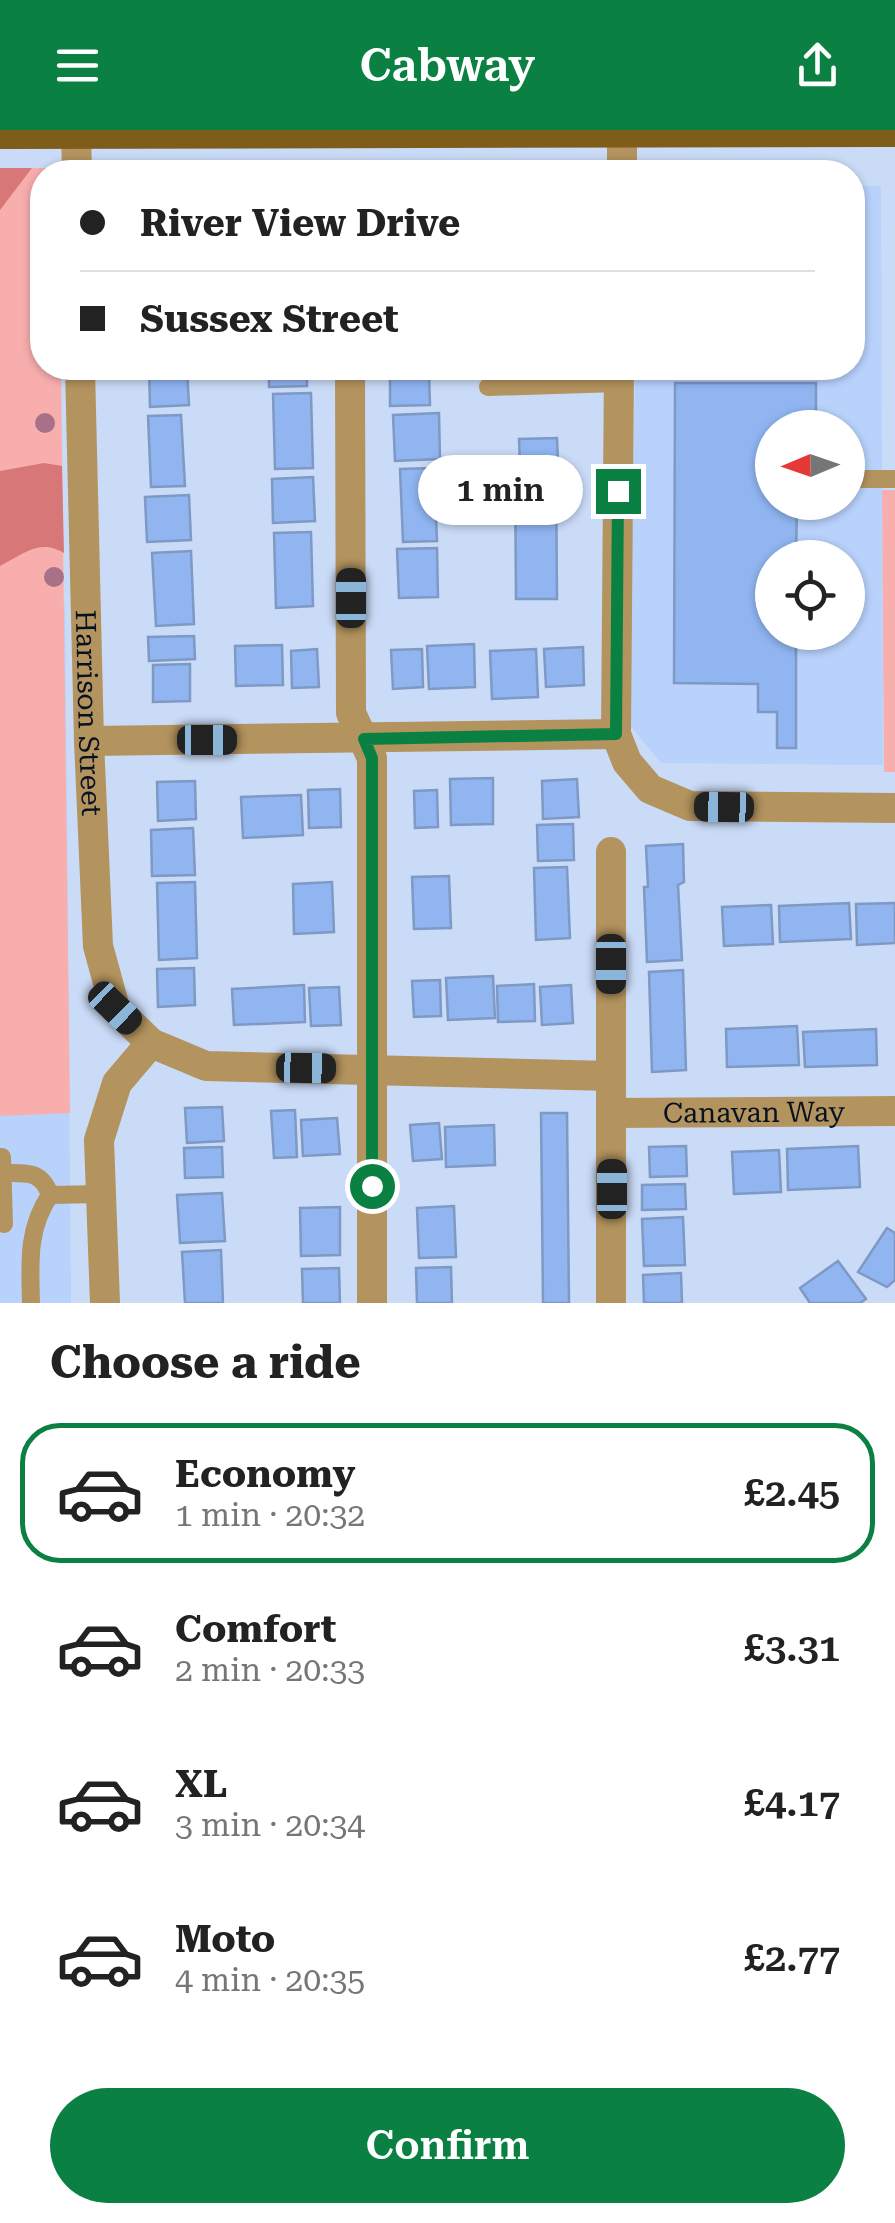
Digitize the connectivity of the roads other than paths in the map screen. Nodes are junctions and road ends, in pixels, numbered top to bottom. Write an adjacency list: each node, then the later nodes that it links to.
1 (76, 132): 2 (main road); 4 (main road); 5 (street)
2 (622, 132): 3 (main road); 6 (street)
3 (895, 132)
4 (0, 134)
5 (77, 160)
6 (622, 160)
7 (80, 380): 16 (street, Harrison Street)
8 (350, 380): 15 (street)
9 (559, 380): 11 (lane)
10 (619, 380): 14 (street)
11 (488, 386)
12 (865, 479): 13 (lane)
13 (895, 479)
14 (616, 734): 15 (street); 17 (street)
15 (364, 739): 16 (street); 20 (street)
16 (88, 741): 19 (street, Harrison Street)
17 (895, 808)
18 (611, 852): 21 (street)
19 (151, 1043): 20 (street); 26 (street)
20 (373, 1068): 21 (street); 30 (street)
21 (611, 1076): 23 (street)
22 (895, 1111): 23 (street, Canavan Way)
23 (612, 1113): 31 (street)
24 (2, 1165): 25 (lane); 27 (lane)
25 (50, 1194): 26 (lane); 28 (lane)
26 (102, 1194): 29 (street)
27 (4, 1224)
28 (31, 1303)
29 (105, 1303)
30 (372, 1303)
31 (611, 1303)

